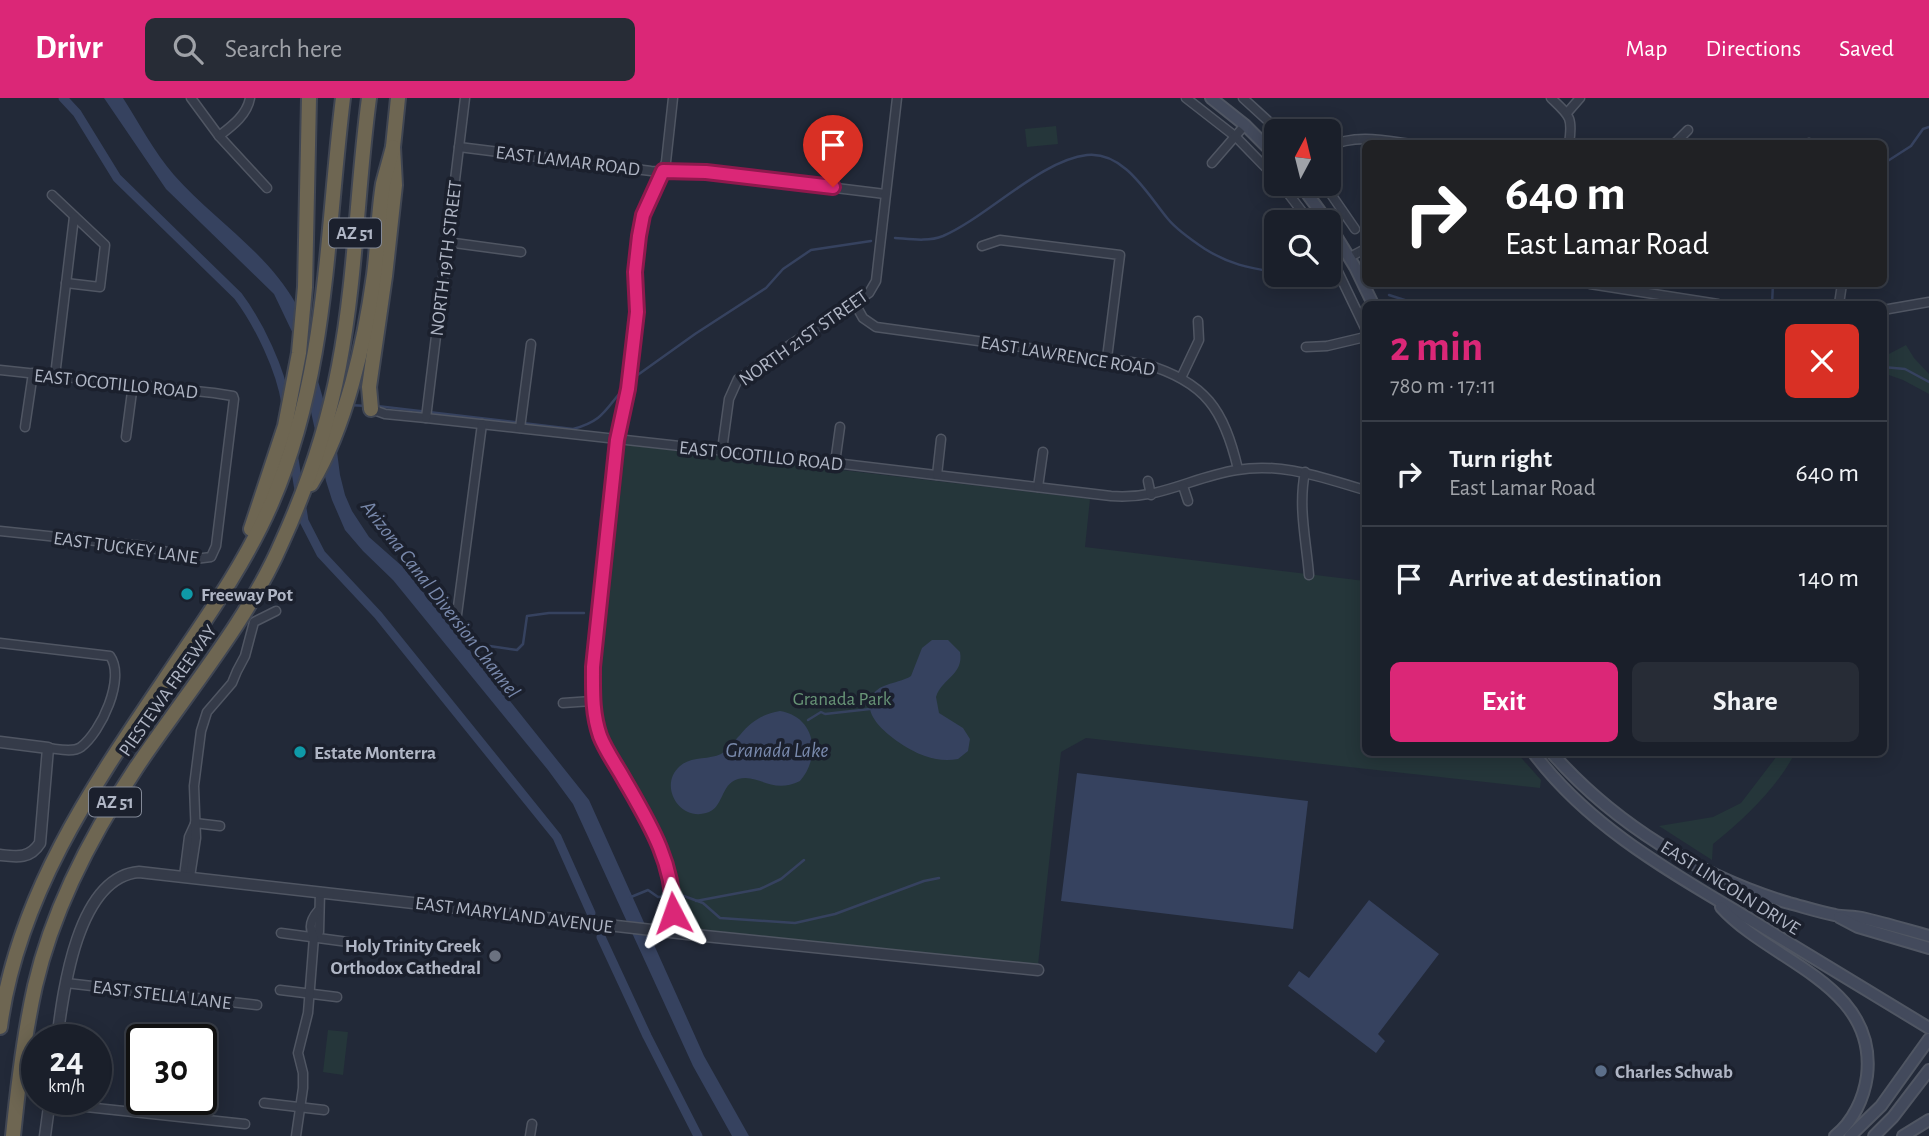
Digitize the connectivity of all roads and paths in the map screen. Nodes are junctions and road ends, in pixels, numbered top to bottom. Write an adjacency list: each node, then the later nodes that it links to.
1 (191, 98): 19 (street)
2 (250, 98): 19 (street)
3 (309, 98): 89 (highway)
4 (342, 98): 89 (highway, PIESTEWA FREEWAY / AZ 51)
5 (369, 98): 87 (highway, PIESTEWA FREEWAY / AZ 51)
6 (398, 98): 26 (highway)
7 (465, 98): 27 (street, NORTH 19TH STREET)
8 (673, 98): 30 (street)
9 (897, 98): 32 (street, NORTH 21ST STREET)
10 (1185, 98): 20 (street)
11 (1211, 98): 17 (main road)
12 (1243, 98): 16 (street)
13 (1551, 98): 15 (street)
14 (1580, 98): 15 (street)
15 (1567, 113): 22 (street)
16 (1266, 119)
17 (1245, 125): 20 (street); 25 (main road)
18 (1688, 130): 23 (street)
19 (219, 136): 31 (street)
20 (1236, 137): 28 (street); 29 (street)
21 (1379, 140): 24 (street)
22 (1570, 140)
23 (1678, 140)
24 (1341, 143)
25 (1264, 144)
26 (393, 147): 66 (highway); 87 (highway)
27 (459, 147): 30 (street, EAST LAMAR ROAD); 39 (street, NORTH 19TH STREET)
28 (1212, 163)
29 (1264, 166)
30 (663, 171): 32 (street, EAST LAMAR ROAD); 74 (street)
31 (267, 188)
32 (885, 194): 52 (street, NORTH 21ST STREET)
33 (52, 195): 37 (street)
34 (1290, 196): 36 (street)
35 (1332, 196): 38 (street)
36 (1301, 210)
37 (75, 217): 47 (street); 47 (street)
38 (1355, 229)
39 (447, 242): 43 (street); 67 (street, NORTH 19TH STREET)
40 (1341, 243): 44 (main road)
41 (982, 246): 60 (street)
42 (1362, 251): 44 (street)
43 (521, 252)
44 (1350, 257): 46 (main road)
45 (1341, 278): 56 (street)
46 (1362, 282)
47 (66, 283): 63 (street)
48 (1607, 287): 50 (street)
49 (1655, 287): 50 (street)
50 (1654, 295): 51 (street)
51 (1697, 301)
52 (854, 302): 60 (street, EAST LAWRENCE ROAD); 75 (street, NORTH 21ST STREET)
53 (1929, 302): 54 (street)
54 (1887, 309)
55 (1198, 321): 64 (street)
56 (1362, 322)
57 (1362, 338): 59 (street)
58 (531, 344): 71 (street)
59 (1306, 348)
60 (1107, 358): 64 (street, EAST LAWRENCE ROAD)
61 (0, 370): 62 (street, EAST OCOTILLO ROAD)
62 (33, 373): 63 (street, EAST OCOTILLO ROAD); 69 (street)
63 (55, 376): 65 (street, EAST OCOTILLO ROAD)
64 (1181, 377): 78 (street, EAST LAWRENCE ROAD)
65 (134, 384): 72 (street); 90 (street, EAST OCOTILLO ROAD)
66 (371, 409): 67 (street, EAST OCOTILLO ROAD)
67 (426, 418): 68 (street, EAST OCOTILLO ROAD)
68 (482, 424): 71 (street, EAST OCOTILLO ROAD); 93 (street)
69 (25, 427)
70 (840, 427): 77 (street)
71 (520, 428): 74 (street, EAST OCOTILLO ROAD)
72 (126, 437)
73 (942, 439): 80 (street)
74 (617, 440): 75 (street, EAST OCOTILLO ROAD); 95 (street)
75 (722, 450): 77 (street, EAST OCOTILLO ROAD)
76 (1043, 452): 83 (street)
77 (835, 463): 80 (street, EAST OCOTILLO ROAD)
78 (1238, 469): 79 (street, EAST OCOTILLO ROAD); 82 (street, EAST OCOTILLO ROAD)
79 (1305, 472): 84 (street, EAST OCOTILLO ROAD); 91 (street)
80 (937, 475): 83 (street, EAST OCOTILLO ROAD)
81 (1148, 481): 85 (street)
82 (1184, 486): 85 (street, EAST OCOTILLO ROAD); 86 (street)
83 (1038, 487): 85 (street, EAST OCOTILLO ROAD)
84 (1362, 489)
85 (1151, 495)
86 (1188, 501)
87 (296, 510): 133 (highway, PIESTEWA FREEWAY / AZ 51)
88 (0, 531): 90 (street, EAST TUCKEY LANE)
89 (248, 548): 121 (highway, PIESTEWA FREEWAY / AZ 51)
90 (211, 557)
91 (1309, 575)
92 (276, 611): 101 (street)
93 (456, 622)
94 (0, 643): 98 (street)
95 (592, 701): 96 (street); 108 (street)
96 (563, 703)
97 (0, 742): 98 (street)
98 (48, 748): 103 (street)
99 (1537, 756): 106 (main road, EAST LINCOLN DRIVE)
100 (1555, 756): 107 (main road, EAST LINCOLN DRIVE)
101 (195, 823): 102 (street); 104 (street)
102 (220, 826)
103 (0, 855)
104 (187, 876): 105 (street, EAST MARYLAND AVENUE); 115 (street, EAST MARYLAND AVENUE)
105 (320, 892): 108 (street, EAST MARYLAND AVENUE); 111 (street)
106 (1712, 897): 122 (main road, EAST LINCOLN DRIVE); 137 (main road)
107 (1836, 916): 110 (main road, EAST LINCOLN DRIVE); 113 (main road)
108 (670, 932): 114 (street, EAST MARYLAND AVENUE)
109 (281, 933): 111 (street)
110 (1929, 936)
111 (314, 937): 112 (street); 117 (street)
112 (348, 942)
113 (1929, 948)
114 (1038, 970)
115 (66, 983): 119 (street, EAST STELLA LANE); 120 (street)
116 (280, 990): 117 (street)
117 (310, 993): 118 (street); 126 (street)
118 (337, 997)
119 (257, 1005)
120 (60, 1024)
121 (0, 1027)
122 (1929, 1028)
123 (1929, 1039): 138 (main road)
124 (1929, 1070): 139 (main road)
125 (264, 1103): 126 (street)
126 (300, 1107): 128 (street); 135 (street)
127 (112, 1108): 131 (street)
128 (324, 1110)
129 (47, 1115): 134 (street)
130 (1929, 1120): 140 (main road)
131 (245, 1124)
132 (532, 1124): 136 (street)
133 (13, 1136)
134 (45, 1136)
135 (296, 1136)
136 (530, 1136)
137 (1835, 1136)
138 (1850, 1136)
139 (1874, 1136)
140 (1903, 1136)

